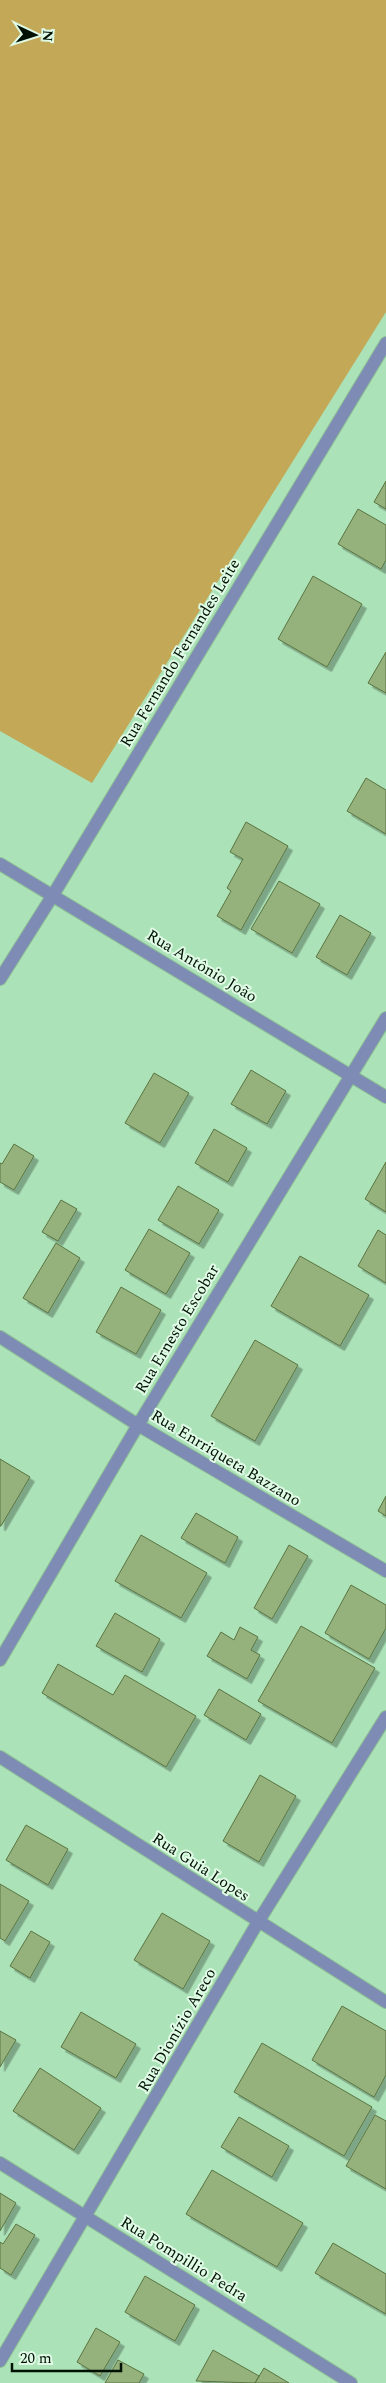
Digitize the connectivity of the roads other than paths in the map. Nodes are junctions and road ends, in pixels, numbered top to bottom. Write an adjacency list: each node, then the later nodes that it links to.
1 (386, 343): 3 (street, Rua Fernando Fernandes Leite)
2 (0, 864): 3 (street, Rua Antônio João)
3 (53, 895): 4 (street, Rua Fernando Fernandes Leite); 6 (street, Rua Antônio João)
4 (0, 978)
5 (386, 1018): 6 (street, Rua Ernesto Escobar)
6 (350, 1075): 7 (street, Rua Antônio João); 9 (street, Rua Ernesto Escobar)
7 (386, 1097)
8 (0, 1337): 9 (street, Rua Enrriqueta Bazzano)
9 (138, 1425): 10 (street, Rua Enrriqueta Bazzano); 11 (street, Rua Ernesto Escobar)
10 (386, 1571)
11 (0, 1660)
12 (386, 1717): 14 (street, Rua Dionízio Areco)
13 (0, 1758): 14 (street, Rua Guia Lopes)
14 (258, 1922): 15 (street, Rua Guia Lopes); 17 (street, Rua Dionízio Areco)
15 (386, 2002)
16 (0, 2163): 17 (street, Rua Pompillio Pedra)
17 (86, 2217): 18 (street, Rua Dionízio Areco); 19 (street, Rua Pompillio Pedra)
18 (0, 2361)
19 (351, 2383)

